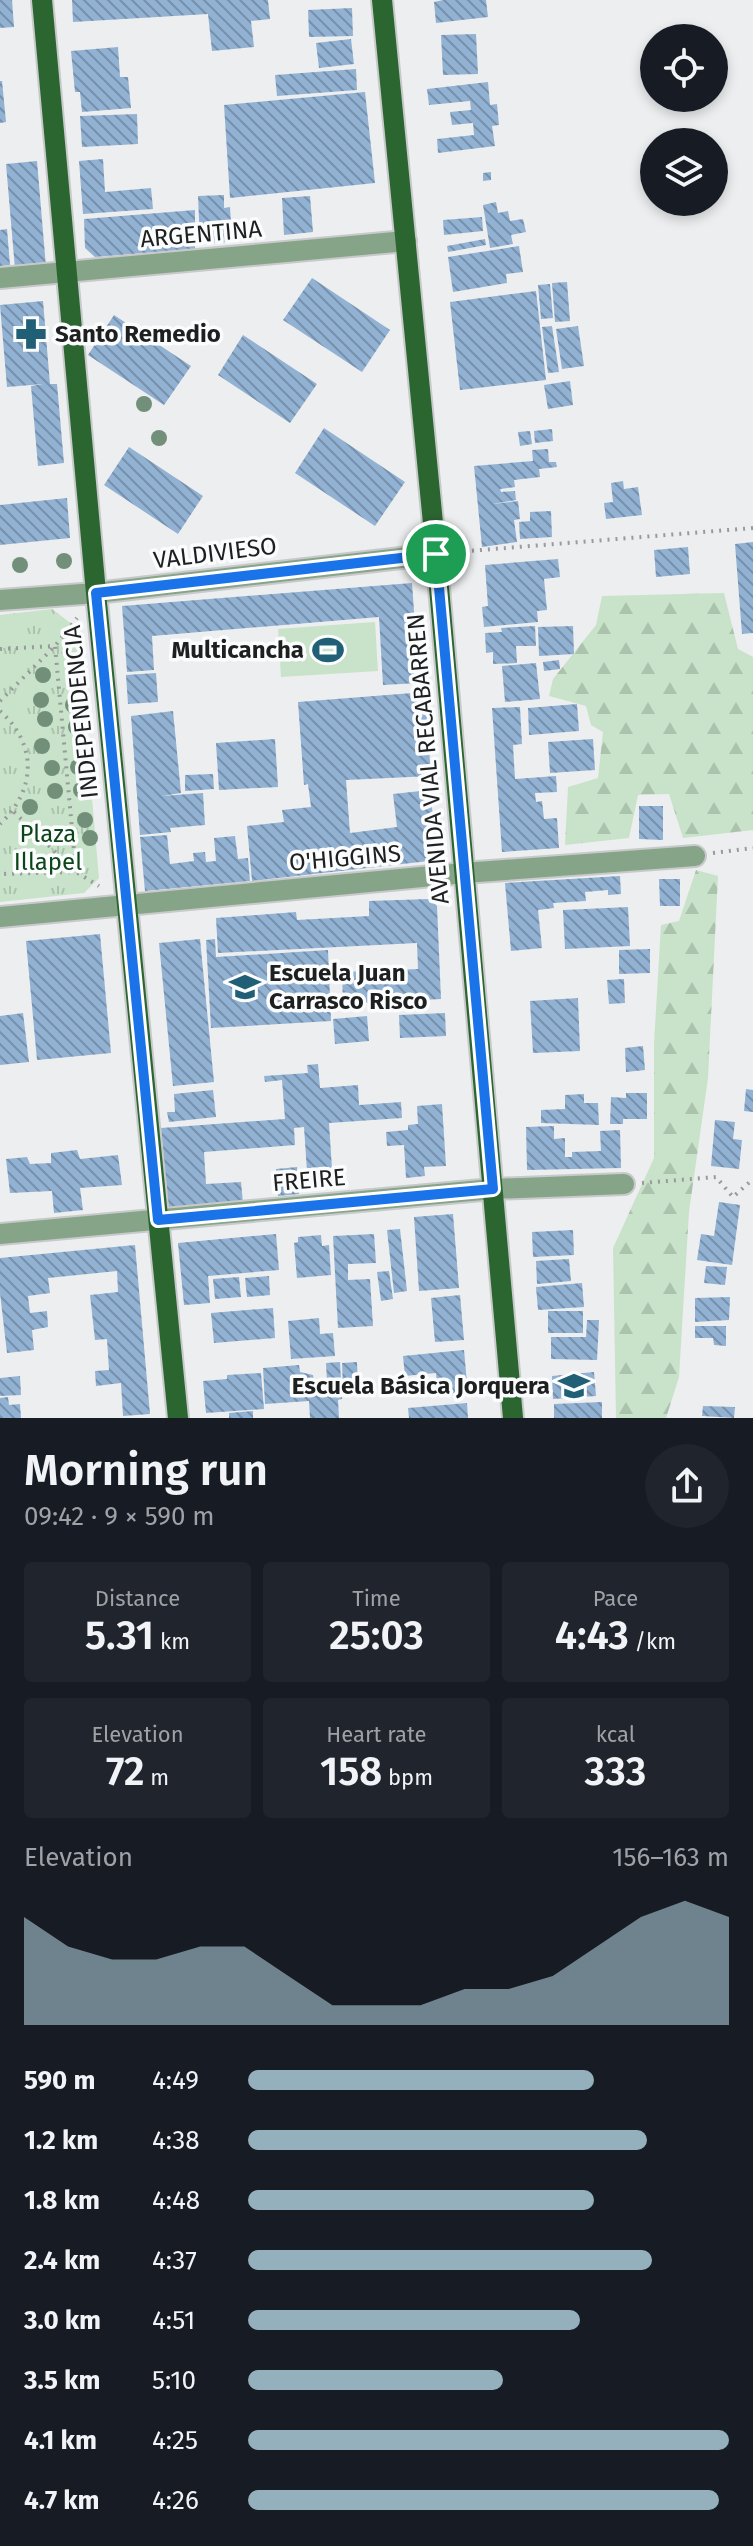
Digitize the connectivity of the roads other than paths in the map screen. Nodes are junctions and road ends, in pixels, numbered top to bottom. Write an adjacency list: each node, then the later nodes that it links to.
1 (42, 0): 4 (main road, INDEPENDENCIA)
2 (382, 0): 3 (main road, AVENIDA VIAL RECABARREN)
3 (406, 241): 4 (street, ARGENTINA); 6 (main road, AVENIDA VIAL RECABARREN)
4 (67, 272): 5 (street, ARGENTINA); 7 (main road, INDEPENDENCIA)
5 (0, 278)
6 (436, 554): 7 (street, VALDIVIESO); 10 (main road, AVENIDA VIAL RECABARREN)
7 (96, 593): 8 (street, VALDIVIESO); 11 (main road, INDEPENDENCIA)
8 (0, 600)
9 (695, 856): 10 (street, O'HIGGINS)
10 (464, 873): 11 (street, O'HIGGINS); 14 (main road, AVENIDA VIAL RECABARREN)
11 (127, 904): 12 (street, O'HIGGINS); 15 (main road, INDEPENDENCIA)
12 (0, 917)
13 (624, 1184): 14 (street, FREIRE)
14 (493, 1189): 15 (street, FREIRE); 18 (main road, AVENIDA VIAL RECABARREN)
15 (158, 1220): 16 (street, FREIRE); 17 (main road, INDEPENDENCIA)
16 (0, 1234)
17 (178, 1418)
18 (513, 1418)

